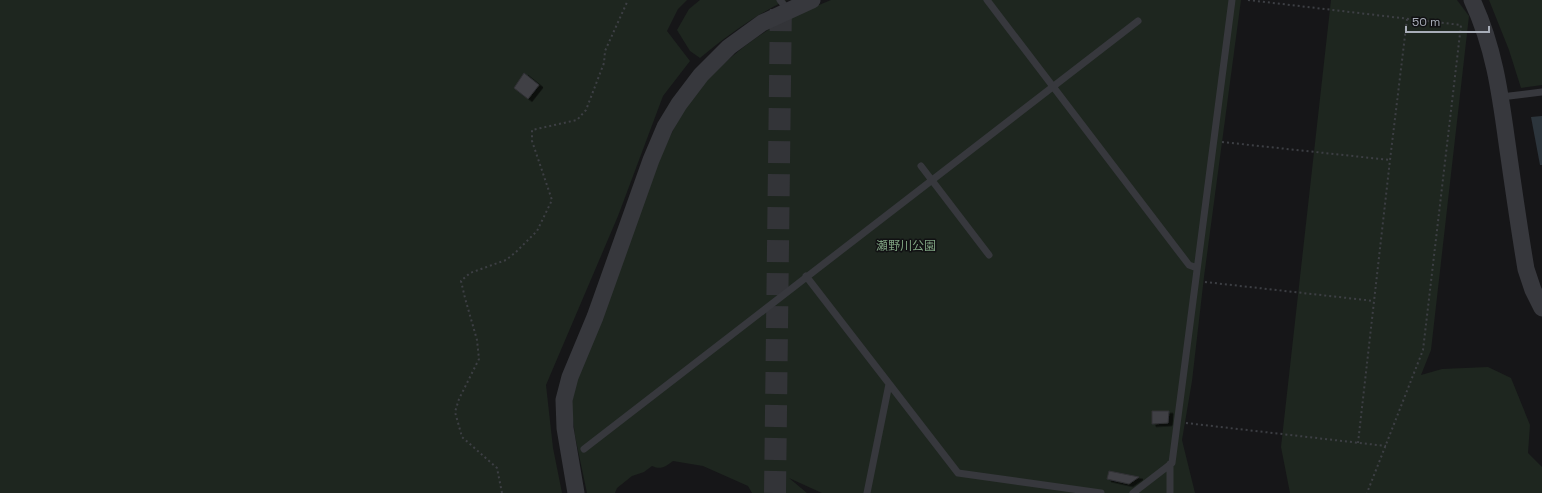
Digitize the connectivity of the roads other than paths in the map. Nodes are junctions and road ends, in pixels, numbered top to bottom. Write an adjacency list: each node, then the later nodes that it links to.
1 (812, 0): 5 (street)
2 (987, 0): 7 (lane)
3 (1232, 0): 13 (lane)
4 (1472, 0): 9 (street)
5 (784, 5): 19 (street)
6 (1138, 21): 7 (lane)
7 (1052, 87): 11 (lane); 13 (lane)
8 (1542, 92): 9 (lane)
9 (1501, 97): 15 (street)
10 (921, 166): 11 (lane)
11 (931, 180): 12 (lane); 14 (lane)
12 (988, 255)
13 (1197, 268): 18 (lane)
14 (806, 276): 16 (lane); 17 (lane)
15 (1542, 308)
16 (889, 384): 20 (lane); 21 (lane)
17 (584, 449)
18 (1170, 464): 22 (lane); 23 (lane)
19 (576, 493)
20 (867, 493)
21 (1101, 493)
22 (1133, 493)
23 (1170, 493)

